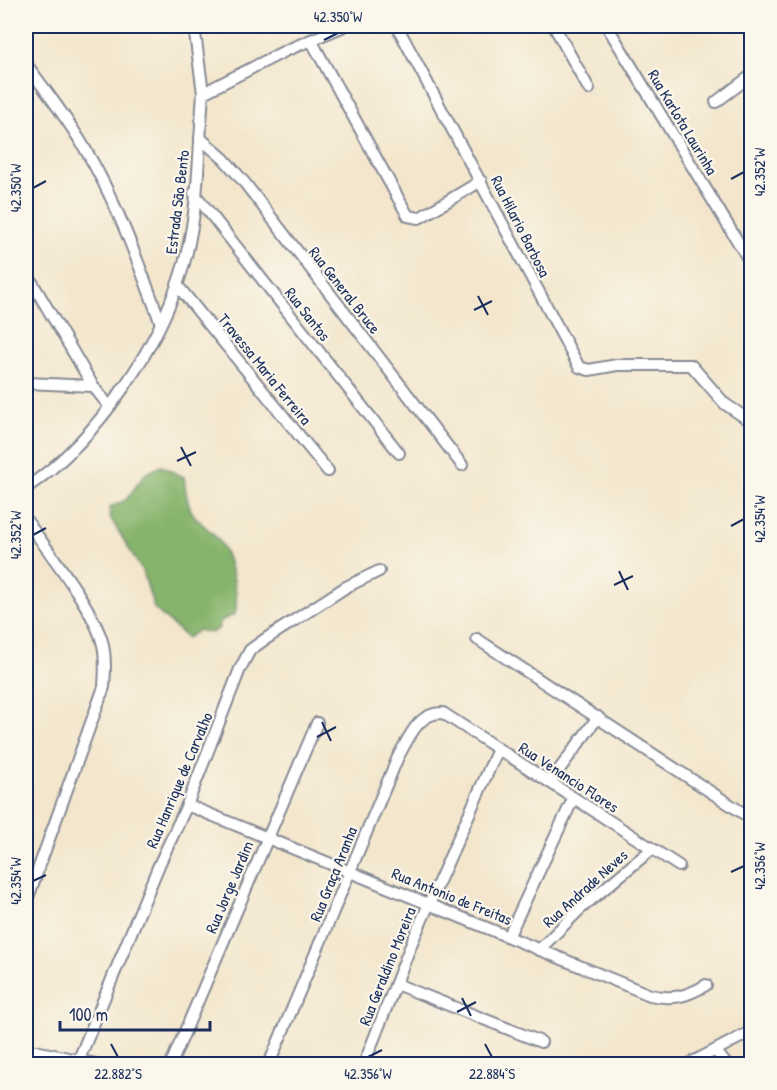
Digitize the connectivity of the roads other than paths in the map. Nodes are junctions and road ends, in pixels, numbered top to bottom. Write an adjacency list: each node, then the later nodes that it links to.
1 (194, 26): 10 (street, Estrada São Bento)
2 (344, 26): 6 (street)
3 (397, 26): 13 (street, Rua Hilario Barbosa)
4 (554, 26): 9 (street)
5 (607, 26): 15 (street, Rua Karlota Laurinha)
6 (311, 40): 10 (street); 13 (street)
7 (26, 64): 18 (street)
8 (752, 75): 11 (street)
9 (590, 89)
10 (203, 93): 12 (street, Estrada São Bento)
11 (716, 102)
12 (200, 138): 14 (street, Estrada São Bento); 24 (street, Rua General Bruce)
13 (481, 181): 22 (street, Rua Hilario Barbosa)
14 (194, 193): 17 (street, Estrada São Bento); 23 (street, Rua Santos)
15 (752, 265)
16 (26, 272): 20 (street)
17 (177, 285): 18 (street, Estrada São Bento); 25 (street, Travessa Maria Ferreira)
18 (160, 321): 21 (street, Estrada São Bento)
19 (26, 383): 20 (street)
20 (93, 386): 21 (street)
21 (109, 406): 26 (street, Estrada São Bento)
22 (752, 422)
23 (399, 453)
24 (462, 465)
25 (328, 471)
26 (26, 488)
27 (26, 520): 42 (street)
28 (379, 571): 36 (street, Rua Hanrique de Carvalho)
29 (477, 639): 31 (street)
30 (443, 713): 33 (street, Rua Venancio Flores); 41 (street, Rua Graça Aranha)
31 (598, 717): 34 (street); 37 (street)
32 (317, 723): 38 (street, Rua Jorge Jardim)
33 (498, 748): 34 (street, Rua Venancio Flores); 43 (street, Rua Geraldino Moreira)
34 (550, 782): 35 (street, Rua Venancio Flores)
35 (573, 799): 39 (street, Rua Venancio Flores); 44 (street)
36 (187, 805): 38 (street, Rua Antonio de Freitas); 52 (street, Rua Hanrique de Carvalho)
37 (752, 819)
38 (266, 840): 41 (street, Rua Antonio de Freitas); 56 (street, Rua Jorge Jardim)
39 (652, 849): 40 (street, Rua Venancio Flores); 45 (street, Rua Andrade Neves)
40 (679, 866)
41 (351, 872): 43 (street, Rua Antonio de Freitas); 57 (street, Rua Graça Aranha)
42 (26, 903)
43 (429, 904): 44 (street, Rua Antonio de Freitas); 46 (street, Rua Geraldino Moreira)
44 (509, 935): 45 (street, Rua Antonio de Freitas)
45 (539, 950): 47 (street, Rua Antonio de Freitas)
46 (396, 984): 49 (street); 53 (street, Rua Geraldino Moreira)
47 (705, 985)
48 (752, 1031): 51 (street)
49 (541, 1042)
50 (28, 1050): 52 (street); 54 (street)
51 (716, 1051): 58 (street); 59 (street)
52 (77, 1063): 55 (street)
53 (364, 1064)
54 (27, 1065)
55 (96, 1065)
56 (171, 1065)
57 (269, 1065)
58 (689, 1065)
59 (726, 1065)

